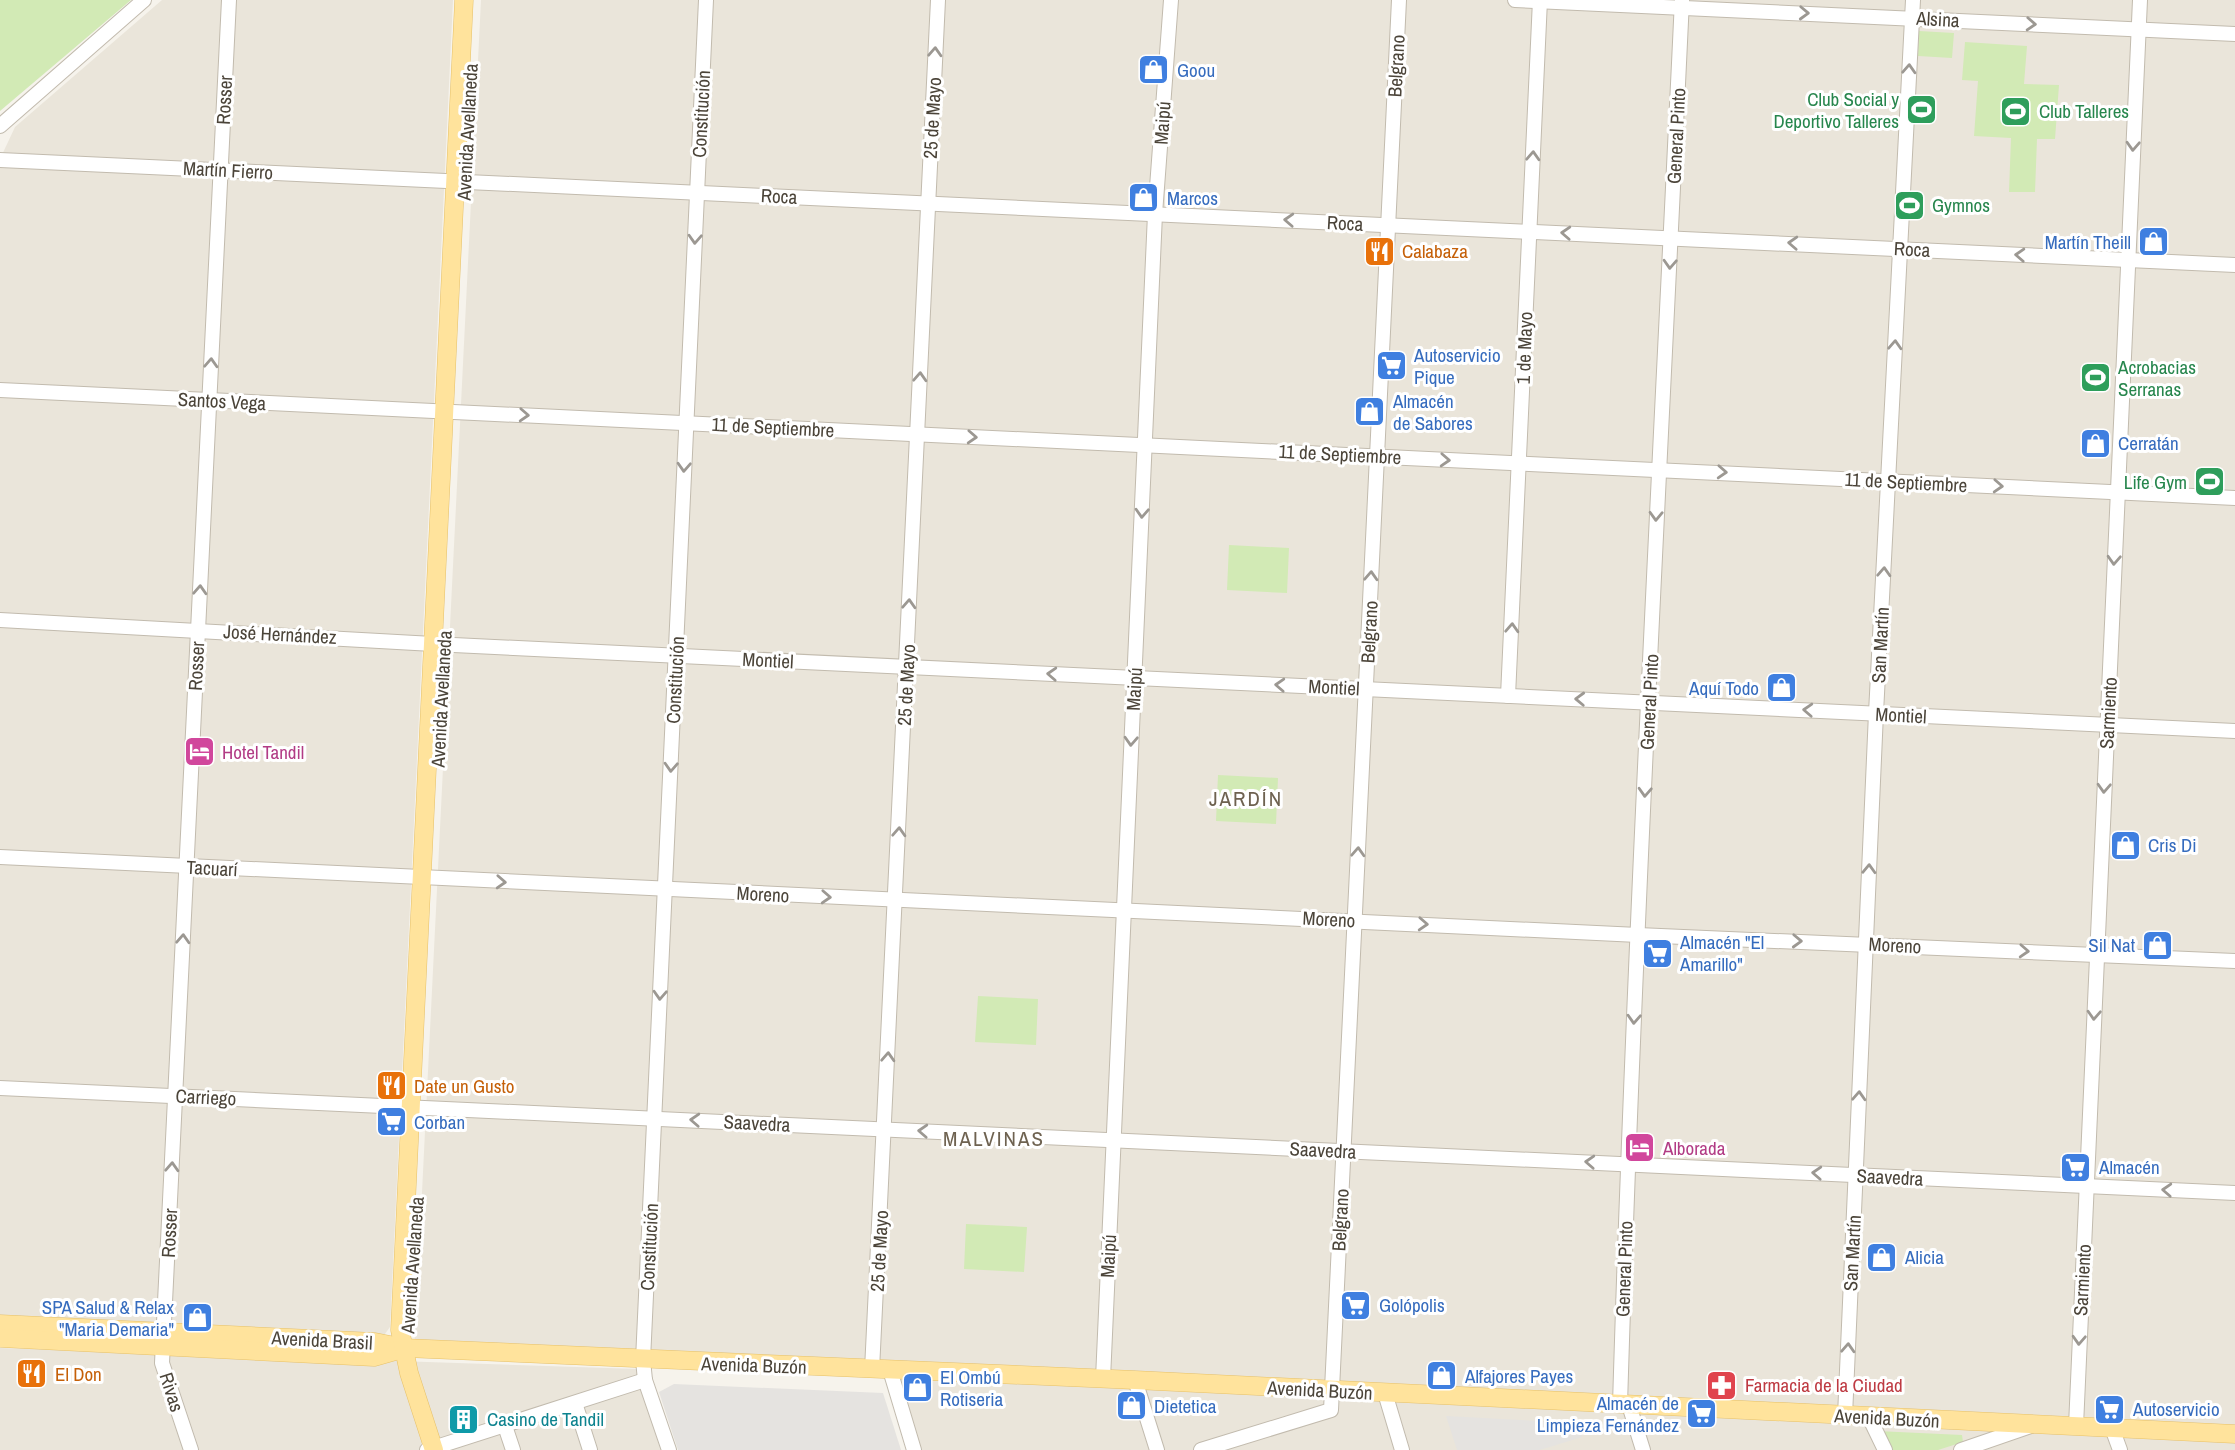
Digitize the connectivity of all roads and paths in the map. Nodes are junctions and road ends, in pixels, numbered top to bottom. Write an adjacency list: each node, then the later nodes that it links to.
1 (144, 0): 17 (street)
2 (229, 0): 19 (street, Rosser)
3 (464, 0): 20 (main road, Avenida Avellaneda)
4 (475, 0): 20 (main road, Avenida Avellaneda)
5 (706, 0): 21 (street, Constitución)
6 (938, 0): 22 (street, 25 de Mayo, one-way to 6)
7 (1171, 0): 23 (street, Maipú)
8 (1399, 0): 24 (street, Belgrano)
9 (1515, 0): 12 (street, Alsina)
10 (1913, 0): 14 (street, San Martín)
11 (2140, 0): 15 (street, Sarmiento)
12 (1540, 1): 13 (street, Alsina); 25 (street, 1 de Mayo, one-way to 12)
13 (1682, 4): 14 (street, Alsina, one-way to 14); 26 (street, General Pinto)
14 (1912, 18): 15 (street, Alsina, one-way to 15); 27 (street, San Martín, one-way to 14)
15 (2138, 29): 16 (street, Alsina); 28 (street, Sarmiento, one-way to 28)
16 (2235, 34)
17 (0, 126)
18 (0, 160): 19 (street, Martín Fierro)
19 (220, 169): 20 (street, Martín Fierro); 31 (street, Rosser, one-way to 19)
20 (460, 181): 21 (street, Roca); 32 (main road, Avenida Avellaneda)
21 (697, 192): 22 (street, Roca); 33 (street, Constitución, one-way to 33)
22 (928, 203): 23 (street, Roca); 34 (street, 25 de Mayo, one-way to 22)
23 (1155, 214): 24 (street, Roca, one-way to 23); 35 (street, Maipú)
24 (1388, 225): 25 (street, Roca); 36 (street, Belgrano)
25 (1529, 232): 26 (street, Roca, one-way to 25); 37 (street, 1 de Mayo)
26 (1671, 238): 27 (street, Roca, one-way to 26); 38 (street, General Pinto, one-way to 38)
27 (1900, 248): 28 (street, Roca, one-way to 27); 39 (street, San Martín, one-way to 27)
28 (2128, 260): 29 (street, Roca); 40 (street, Sarmiento)
29 (2235, 265)
30 (0, 390): 31 (street, Santos Vega)
31 (209, 400): 32 (street, Santos Vega); 43 (street, Rosser, one-way to 31)
32 (450, 412): 33 (street, 11 de Septiembre, one-way to 33); 44 (main road, Avenida Avellaneda)
33 (686, 423): 34 (street, 11 de Septiembre); 45 (street, Constitución, one-way to 45)
34 (917, 434): 35 (street, 11 de Septiembre, one-way to 35); 46 (street, 25 de Mayo, one-way to 34)
35 (1145, 445): 36 (street, 11 de Septiembre); 47 (street, Maipú, one-way to 47)
36 (1377, 456): 37 (street, 11 de Septiembre, one-way to 37); 48 (street, Belgrano, one-way to 36)
37 (1520, 463): 38 (street, 11 de Septiembre); 49 (street, 1 de Mayo, one-way to 37)
38 (1658, 469): 39 (street, 11 de Septiembre, one-way to 39); 50 (street, General Pinto, one-way to 50)
39 (1889, 481): 40 (street, 11 de Septiembre, one-way to 40); 51 (street, San Martín, one-way to 39)
40 (2118, 492): 41 (street, 11 de Septiembre); 52 (street, Sarmiento, one-way to 52)
41 (2235, 498)
42 (0, 620): 43 (street, José Hernández)
43 (198, 629): 44 (street, José Hernández); 55 (street, Rosser)
44 (439, 644): 45 (street, Montiel); 56 (main road, Avenida Avellaneda)
45 (676, 656): 46 (street, Montiel); 57 (street, Constitución, one-way to 57)
46 (906, 667): 47 (street, Montiel, one-way to 46); 58 (street, 25 de Mayo, one-way to 46)
47 (1134, 678): 48 (street, Montiel, one-way to 47); 59 (street, Maipú, one-way to 59)
48 (1366, 689): 49 (street, Montiel); 60 (street, Belgrano, one-way to 48)
49 (1508, 696): 50 (street, Montiel, one-way to 49)
50 (1649, 701): 51 (street, Montiel, one-way to 50); 61 (street, General Pinto, one-way to 61)
51 (1876, 713): 52 (street, Montiel); 62 (street, San Martín, one-way to 51)
52 (2107, 725): 53 (street, Montiel); 63 (street, Sarmiento, one-way to 63)
53 (2235, 731)
54 (0, 857): 55 (street, Tacuarí)
55 (186, 866): 56 (street, Tacuarí); 66 (street, Rosser, one-way to 55)
56 (428, 878): 57 (street, Moreno, one-way to 57); 67 (main road, Avenida Avellaneda)
57 (665, 889): 58 (street, Moreno, one-way to 58); 68 (street, Constitución, one-way to 68)
58 (895, 900): 59 (street, Moreno); 69 (street, 25 de Mayo, one-way to 58)
59 (1124, 910): 60 (street, Moreno); 70 (street, Maipú)
60 (1355, 920): 61 (street, Moreno, one-way to 61); 71 (street, Belgrano)
61 (1638, 935): 62 (street, Moreno, one-way to 62); 72 (street, General Pinto, one-way to 72)
62 (1866, 944): 63 (street, Moreno, one-way to 63); 73 (street, San Martín, one-way to 62)
63 (2097, 954): 64 (street, Moreno); 74 (street, Sarmiento, one-way to 74)
64 (2235, 961)
65 (0, 1088): 66 (street, Carriego)
66 (175, 1096): 67 (street, Carriego); 78 (street, Rosser, one-way to 66)
67 (417, 1107): 68 (street, Saavedra); 79 (main road, Avenida Avellaneda)
68 (654, 1119): 69 (street, Saavedra, one-way to 68); 80 (street, Constitución)
69 (885, 1129): 70 (street, Saavedra, one-way to 69); 81 (street, 25 de Mayo)
70 (1113, 1140): 71 (street, Saavedra); 82 (street, Maipú)
71 (1343, 1151): 72 (street, Saavedra, one-way to 71); 85 (street, Belgrano)
72 (1627, 1164): 73 (street, Saavedra, one-way to 72); 88 (street, General Pinto)
73 (1856, 1175): 74 (street, Saavedra); 89 (street, San Martín, one-way to 73)
74 (2086, 1186): 75 (street, Saavedra, one-way to 74); 93 (street, Sarmiento, one-way to 93)
75 (2235, 1193)
76 (0, 1324): 78 (main road, Avenida Brasil)
77 (0, 1338): 78 (main road, Avenida Brasil)
78 (164, 1340): 79 (main road, Avenida Brasil); 97 (street, Rivas)
79 (405, 1348): 80 (main road, Avenida Buzón); 96 (main road)
80 (643, 1360): 81 (main road, Avenida Buzón); 83 (street, Constitución)
81 (881, 1370): 82 (main road, Avenida Buzón); 101 (street, 25 de Mayo)
82 (1103, 1379): 84 (main road, Avenida Buzón)
83 (645, 1380): 87 (street); 100 (street, Constitución)
84 (1135, 1380): 85 (main road, Avenida Buzón); 102 (street)
85 (1332, 1391): 86 (main road, Avenida Buzón); 103 (street)
86 (1385, 1393): 88 (main road, Avenida Buzón); 104 (street)
87 (575, 1404): 92 (street); 99 (street)
88 (1624, 1405): 89 (main road, Avenida Buzón); 105 (street, General Pinto)
89 (1844, 1416): 90 (main road, Avenida Buzón)
90 (1869, 1417): 91 (main road, Avenida Buzón); 106 (street)
91 (2036, 1424): 93 (main road, Avenida Buzón); 107 (street)
92 (505, 1426): 96 (street); 98 (street)
93 (2076, 1426): 94 (main road, Avenida Buzón)
94 (2112, 1428): 95 (main road, Avenida Buzón); 108 (street)
95 (2235, 1434)
96 (431, 1449)
97 (191, 1450)
98 (513, 1450)
99 (590, 1450)
100 (669, 1450)
101 (914, 1450)
102 (1157, 1450)
103 (1201, 1450)
104 (1402, 1450)
105 (1643, 1450)
106 (1885, 1450)
107 (1961, 1450)
108 (2120, 1450)

